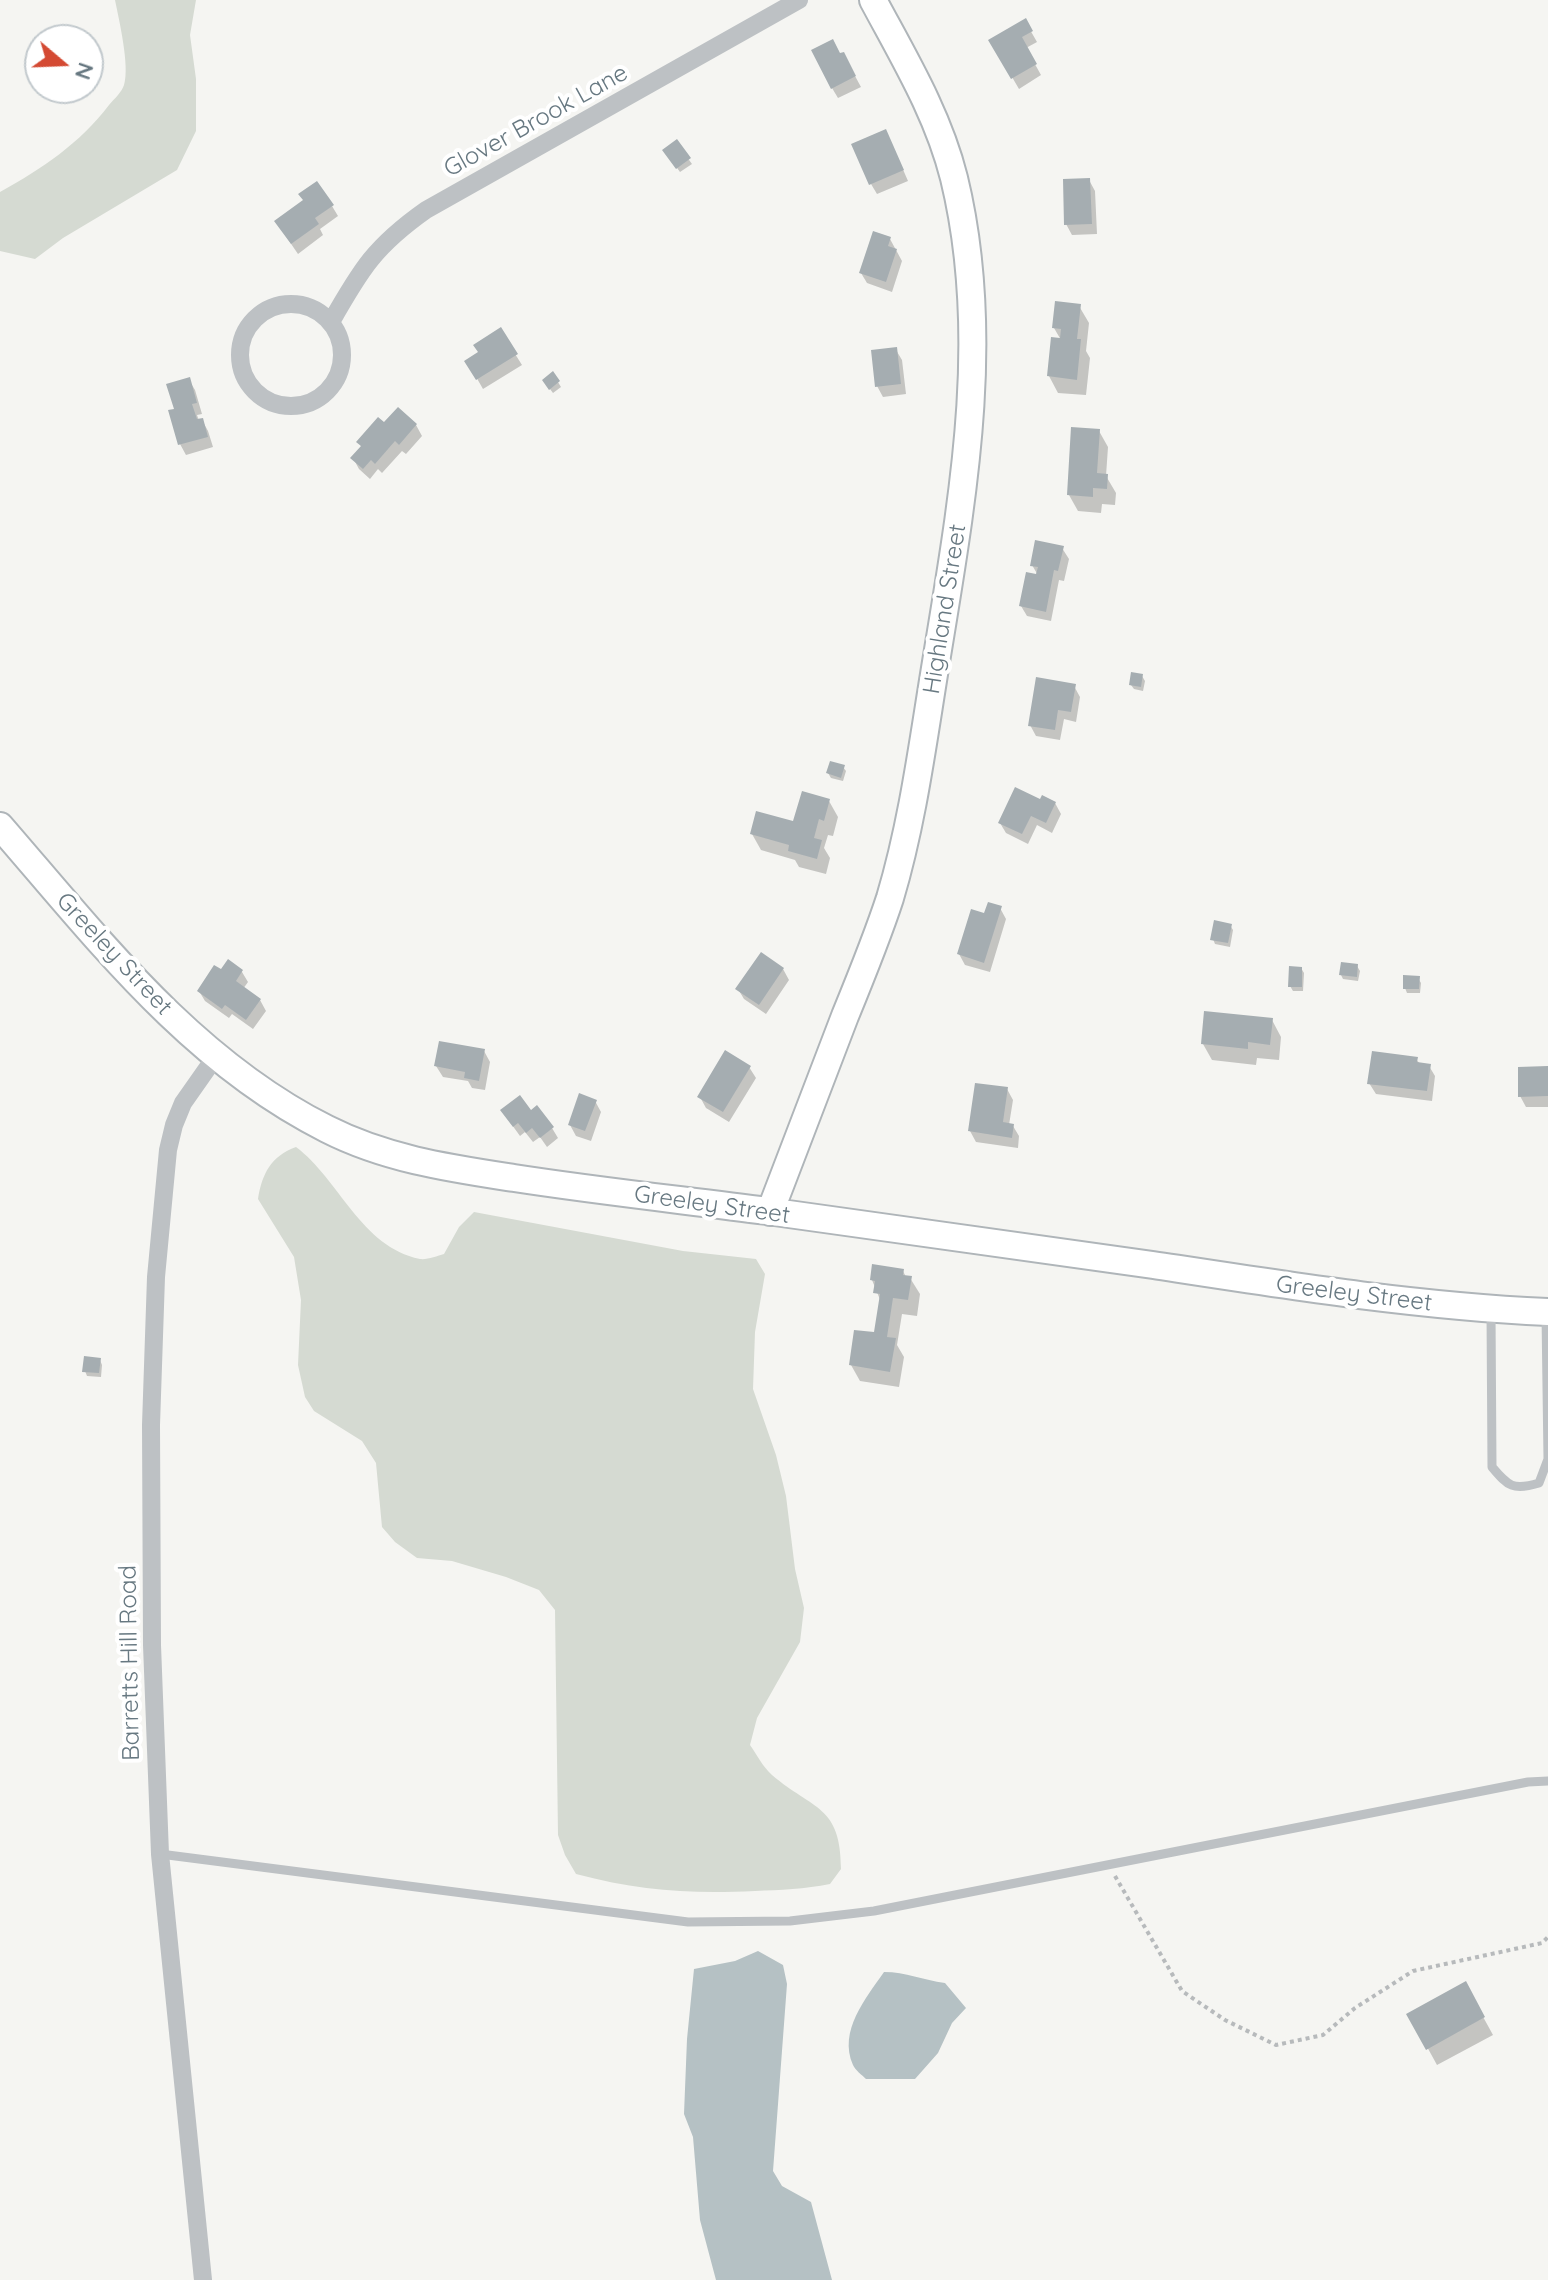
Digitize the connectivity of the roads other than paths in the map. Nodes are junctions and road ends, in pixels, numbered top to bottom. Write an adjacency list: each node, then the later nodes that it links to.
1 (799, 0): 3 (street, Glover Brook Lane)
2 (873, 0): 6 (street, Highland Street)
3 (331, 322): 3 (street)
4 (0, 826): 5 (street, Greeley Street)
5 (216, 1056): 6 (street, Greeley Street); 10 (street, Barretts Hill Road)
6 (770, 1212): 7 (street, Greeley Street)
7 (1491, 1310): 8 (street, Greeley Street); 8 (lane)
8 (1547, 1312)
9 (1548, 1781): 10 (lane)
10 (160, 1854): 11 (street, Barretts Hill Road)
11 (203, 2280)

